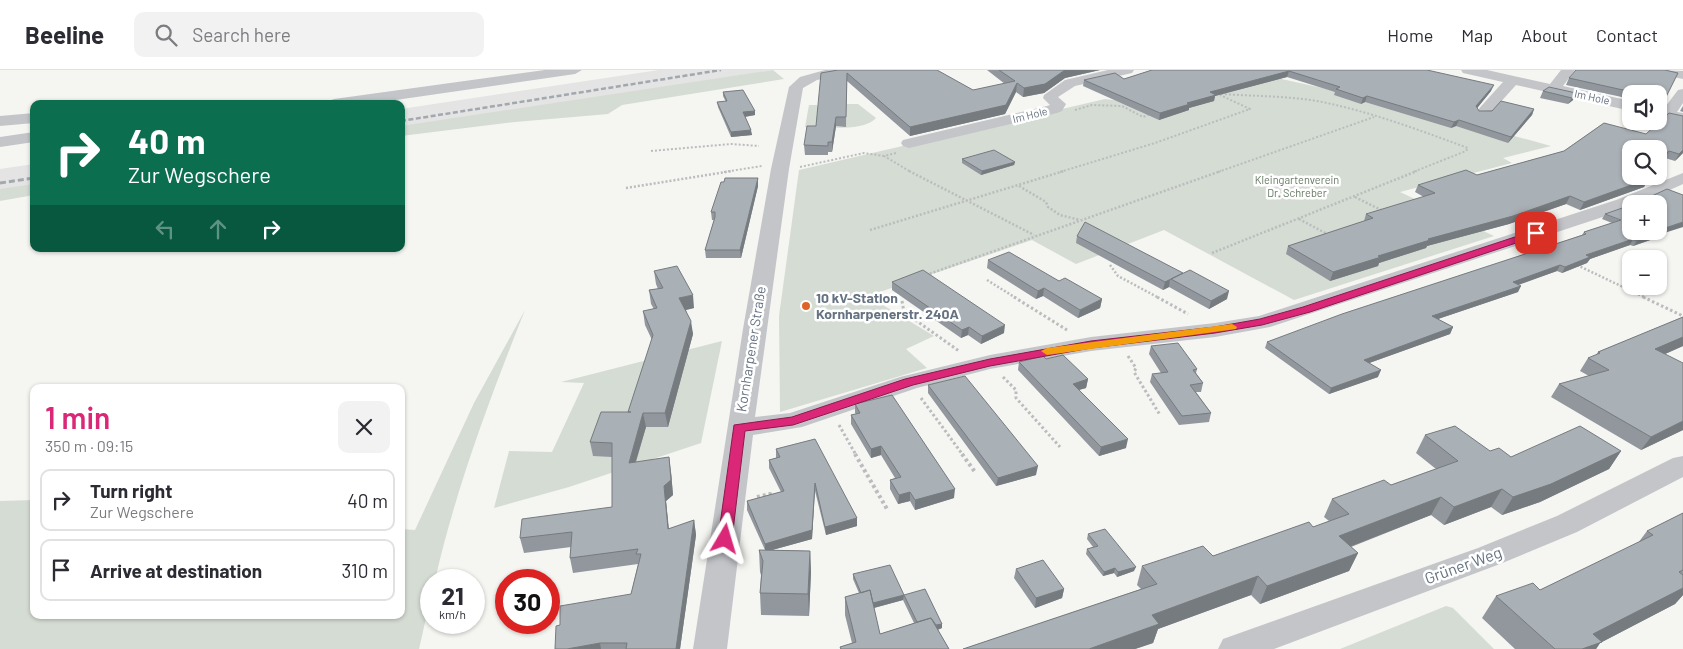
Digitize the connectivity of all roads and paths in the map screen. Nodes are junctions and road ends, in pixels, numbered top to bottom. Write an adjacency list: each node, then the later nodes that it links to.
1 (575, 70): 11 (street)
2 (849, 70): 28 (street, Kornharpener Straße)
3 (1127, 70): 25 (street, Im Hole)
4 (1468, 70): 8 (street, Im Hole)
5 (1568, 70): 9 (street, Im Hole)
6 (1658, 70): 7 (street)
7 (1683, 75)
8 (1513, 80): 9 (street, Im Hole); 15 (street)
9 (1553, 89): 12 (street, Im Hole)
10 (1683, 93): 13 (street)
11 (362, 100)
12 (1622, 103)
13 (1667, 109)
14 (1072, 110): 16 (path)
15 (1483, 113)
16 (1152, 114)
17 (1667, 114): 20 (street)
18 (1374, 117): 30 (path); 32 (path); 36 (path)
19 (30, 118): 21 (street)
20 (1683, 118)
21 (0, 121)
22 (30, 138): 23 (street)
23 (0, 142)
24 (759, 146): 26 (path)
25 (904, 148): 27 (path)
26 (651, 152)
27 (884, 156): 28 (path); 33 (path)
28 (781, 166): 31 (path); 54 (street, Kornharpener Straße)
29 (1683, 178): 47 (street)
30 (1018, 186): 33 (path); 36 (path)
31 (626, 188)
32 (1354, 196): 34 (path); 35 (path)
33 (967, 202): 37 (path); 38 (path)
34 (1390, 214)
35 (1299, 218): 39 (path); 40 (path)
36 (1080, 220): 38 (path)
37 (870, 230)
38 (1034, 235): 43 (path)
39 (1336, 239)
40 (1212, 253)
41 (1571, 263): 46 (path)
42 (1110, 265): 47 (path)
43 (923, 276)
44 (986, 280): 49 (path)
45 (902, 301): 50 (path)
46 (1683, 316)
47 (1215, 330): 48 (street)
48 (1117, 341): 49 (street); 53 (path)
49 (1091, 344): 50 (street)
50 (984, 364): 51 (street); 55 (path)
51 (910, 382): 52 (street); 57 (path)
52 (830, 409): 54 (street); 60 (path)
53 (1160, 415)
54 (739, 428): 59 (street, Kornharpener Straße)
55 (1060, 448)
56 (1683, 465): 62 (street, Grüner Weg)
57 (975, 472)
58 (774, 502): 59 (path)
59 (729, 505): 61 (street, Kornharpener Straße)
60 (887, 509)
61 (710, 649)
62 (1235, 649)

